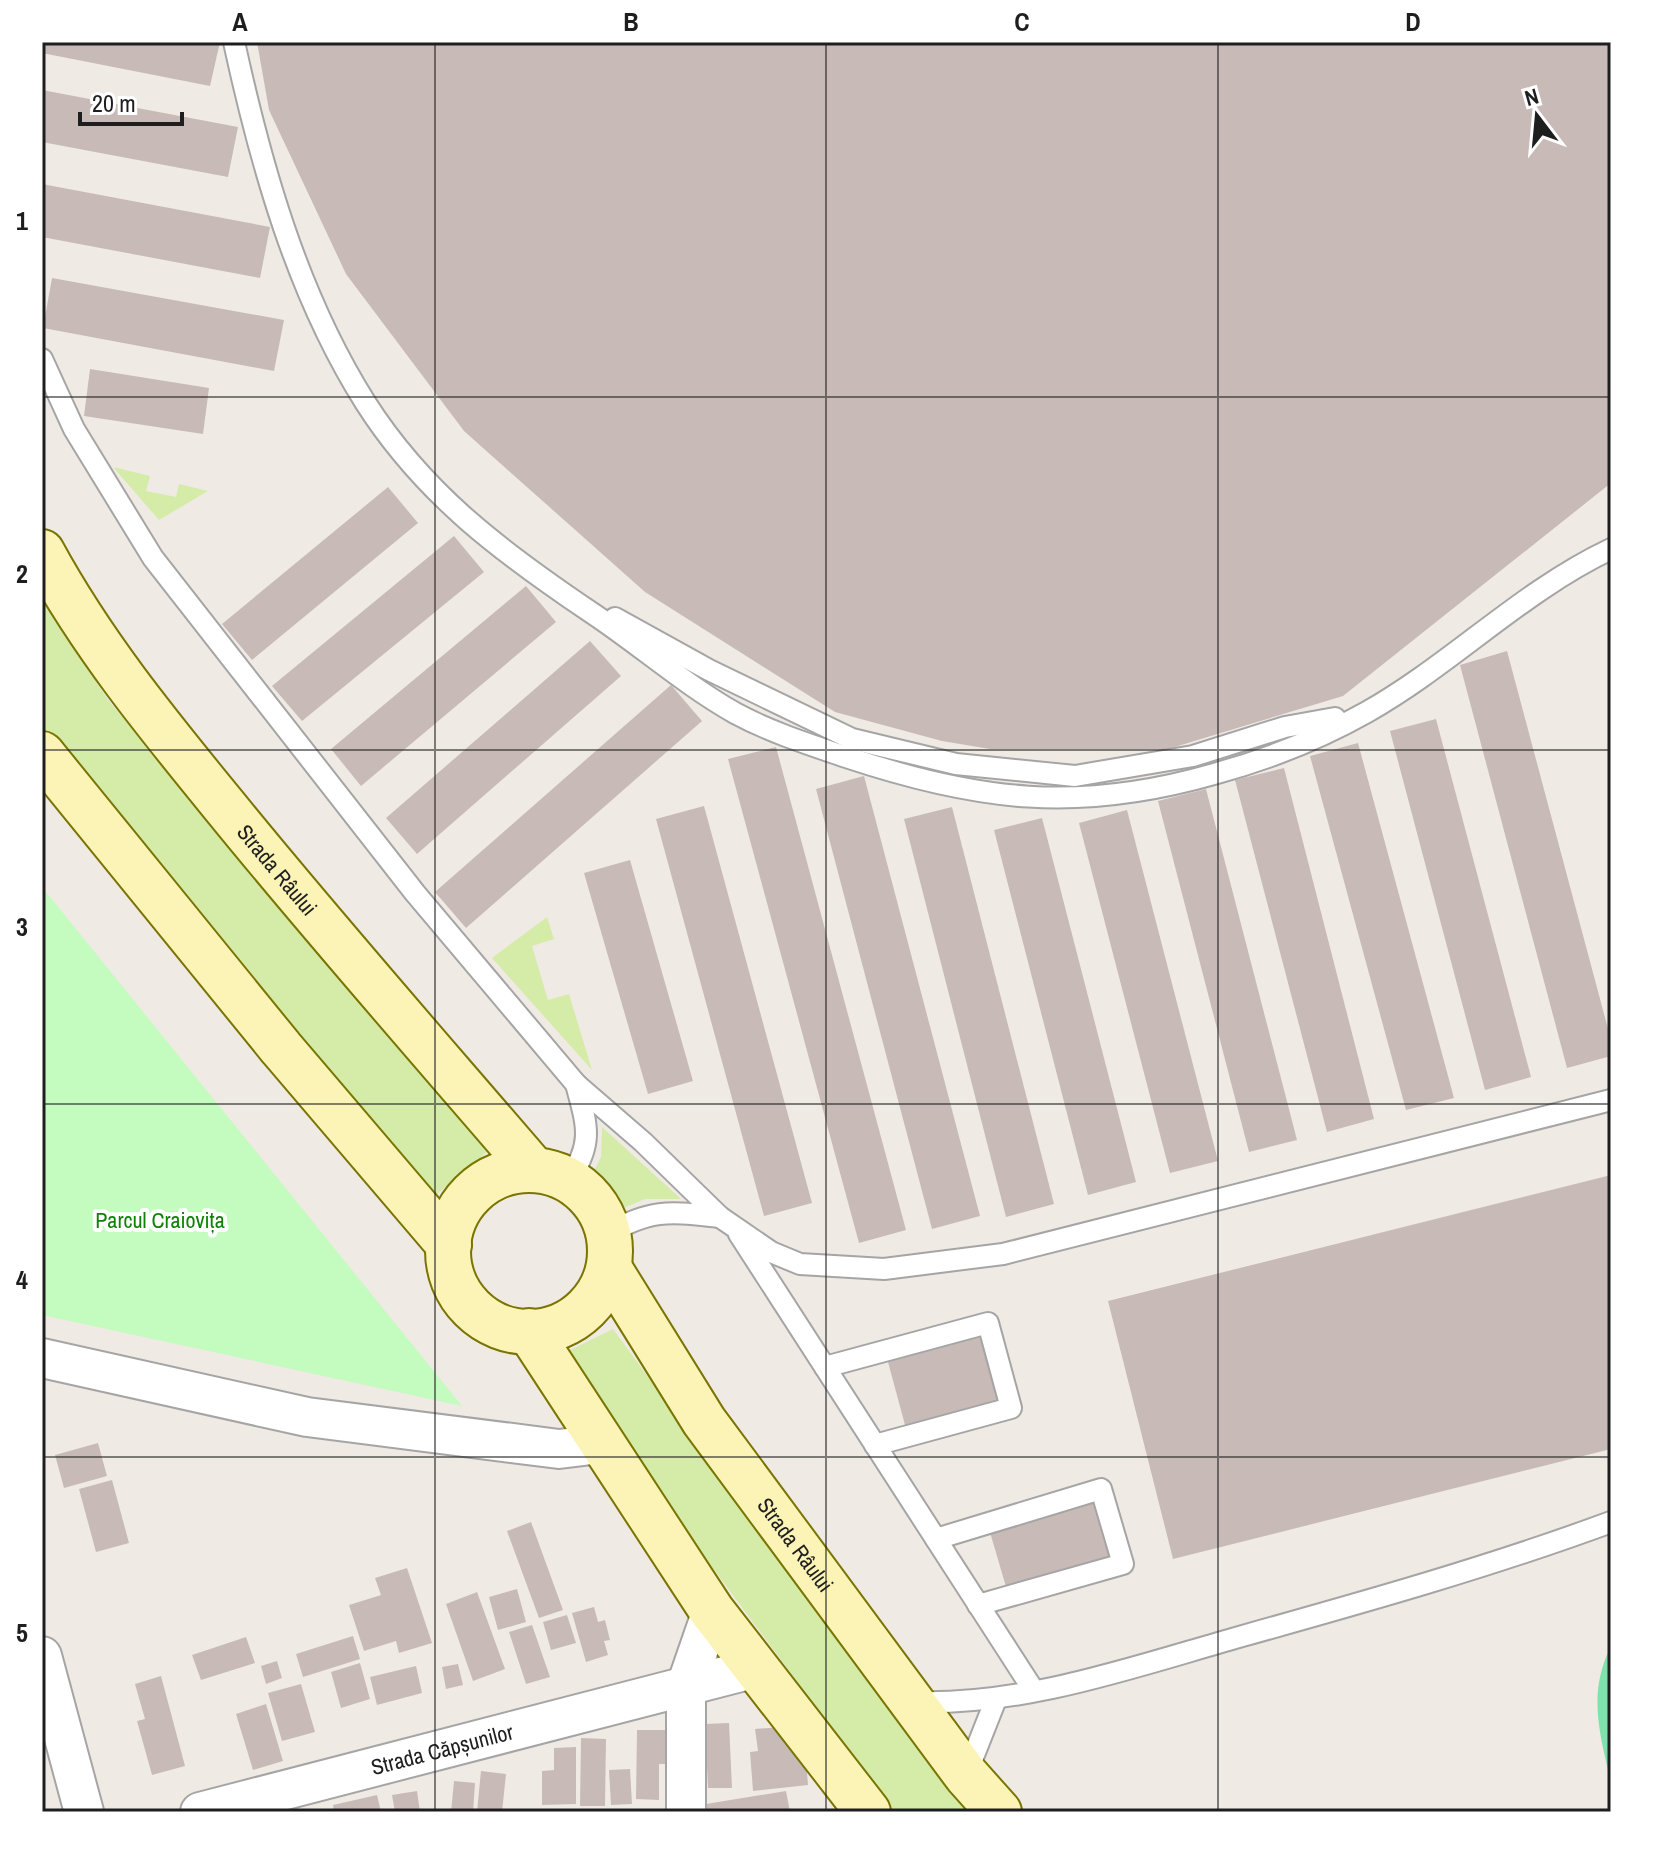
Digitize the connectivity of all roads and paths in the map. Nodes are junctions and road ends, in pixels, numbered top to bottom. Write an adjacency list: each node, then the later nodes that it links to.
1 (234, 42): 3 (lane)
2 (42, 359): 6 (lane)
3 (1611, 549)
4 (42, 552): 8 (main road, Strada Râului)
5 (42, 754): 10 (main road)
6 (576, 1084): 8 (lane); 9 (lane)
7 (1611, 1100): 9 (lane)
8 (552, 1174): 10 (main road); 11 (main road, Strada Râului)
9 (727, 1222): 11 (lane); 14 (lane)
10 (449, 1245): 12 (main road)
11 (609, 1250): 12 (main road); 26 (main road, Strada Râului)
12 (529, 1331): 15 (main road)
13 (42, 1358): 15 (street)
14 (825, 1367): 16 (lane); 16 (lane)
15 (600, 1444): 20 (main road)
16 (875, 1445): 18 (lane)
17 (1611, 1522): 24 (lane)
18 (936, 1539): 19 (lane); 19 (lane)
19 (978, 1605): 24 (lane)
20 (712, 1611): 22 (main road); 23 (street)
21 (42, 1656): 29 (street)
22 (756, 1668): 23 (street, Strada Căpșunilor); 32 (main road)
23 (686, 1686): 28 (street, Strada Căpșunilor); 31 (street)
24 (1034, 1691): 25 (lane)
25 (996, 1699): 26 (lane); 27 (lane)
26 (913, 1702): 27 (main road, Strada Râului)
27 (966, 1775): 33 (main road, Strada Râului)
28 (252, 1806): 30 (street, Strada Căpșunilor)
29 (84, 1812)
30 (200, 1812)
31 (686, 1812)
32 (868, 1812)
33 (999, 1812)

